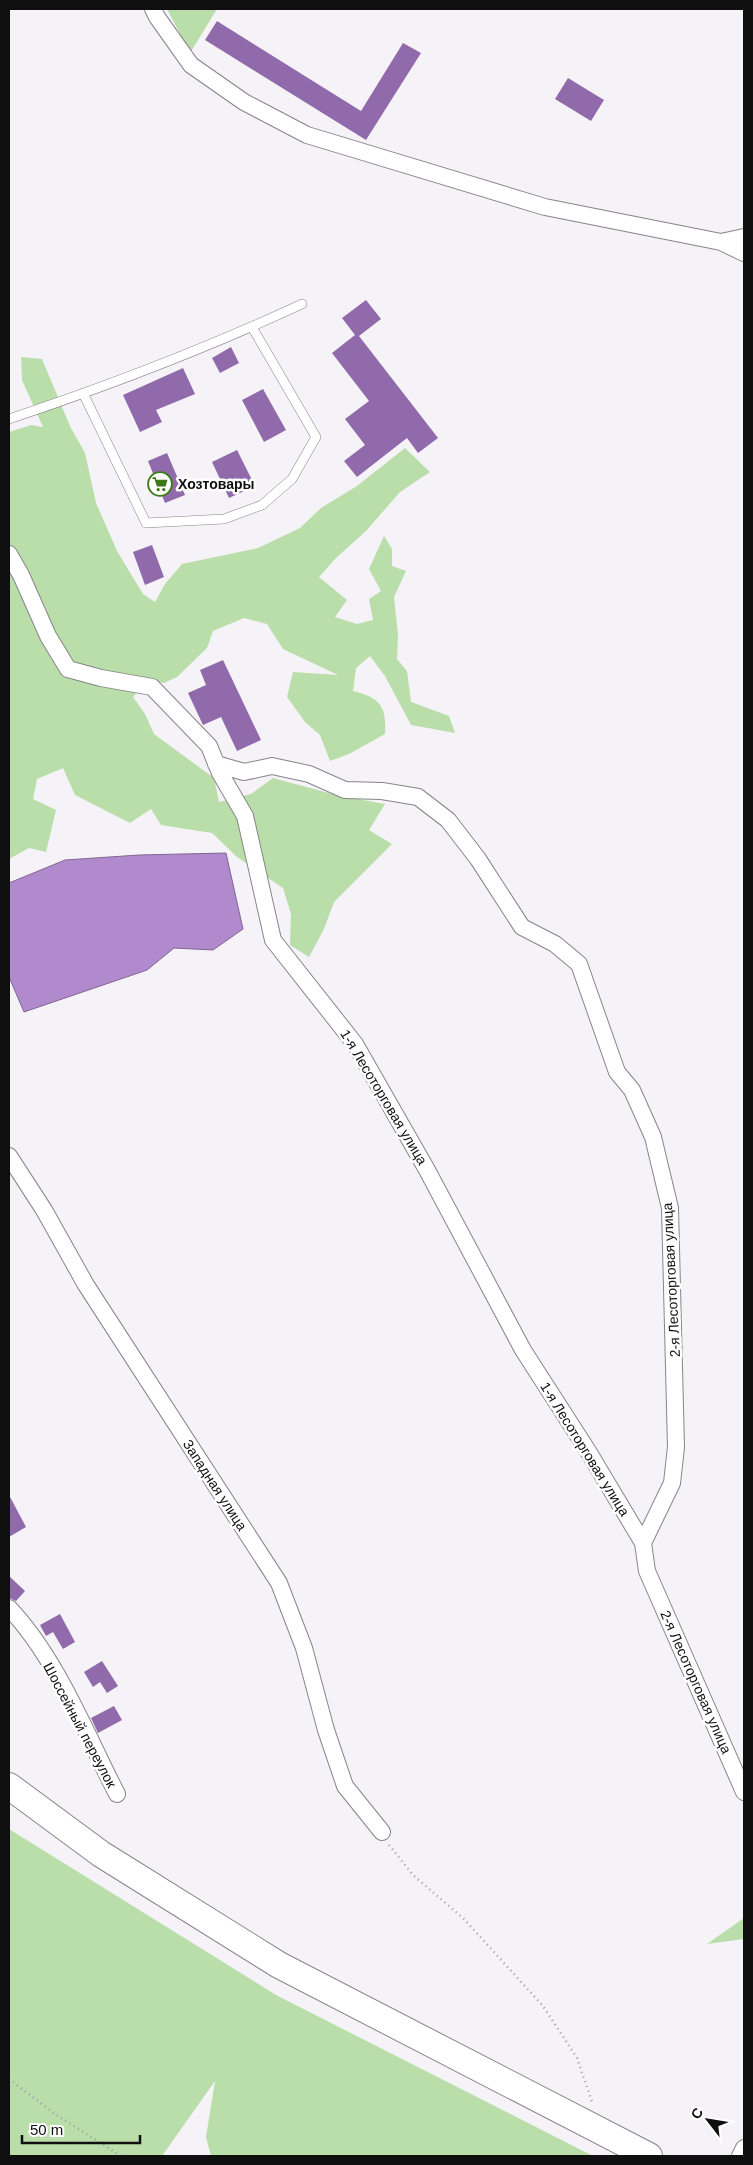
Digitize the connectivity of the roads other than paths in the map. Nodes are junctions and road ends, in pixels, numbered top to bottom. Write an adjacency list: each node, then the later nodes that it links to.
1 (153, 9): 3 (street)
2 (744, 237): 3 (street)
3 (721, 242): 4 (street)
4 (744, 253)
5 (302, 304): 6 (lane)
6 (252, 327): 7 (lane); 7 (lane)
7 (83, 393): 8 (lane)
8 (9, 419)
9 (9, 554): 10 (street, 1-я Лесоторговая улица)
10 (216, 764): 12 (street, 1-я Лесоторговая улица); 12 (street, 2-я Лесоторговая улица)
11 (9, 1156): 17 (street, Западная улица)
12 (643, 1543): 15 (street, 2-я Лесоторговая улица)
13 (9, 1608): 16 (street, Шоссейный переулок)
14 (9, 1786): 19 (main road)
15 (744, 1792)
16 (116, 1794)
17 (382, 1832)
18 (744, 2148): 20 (street)
19 (649, 2156)
20 (740, 2156)

